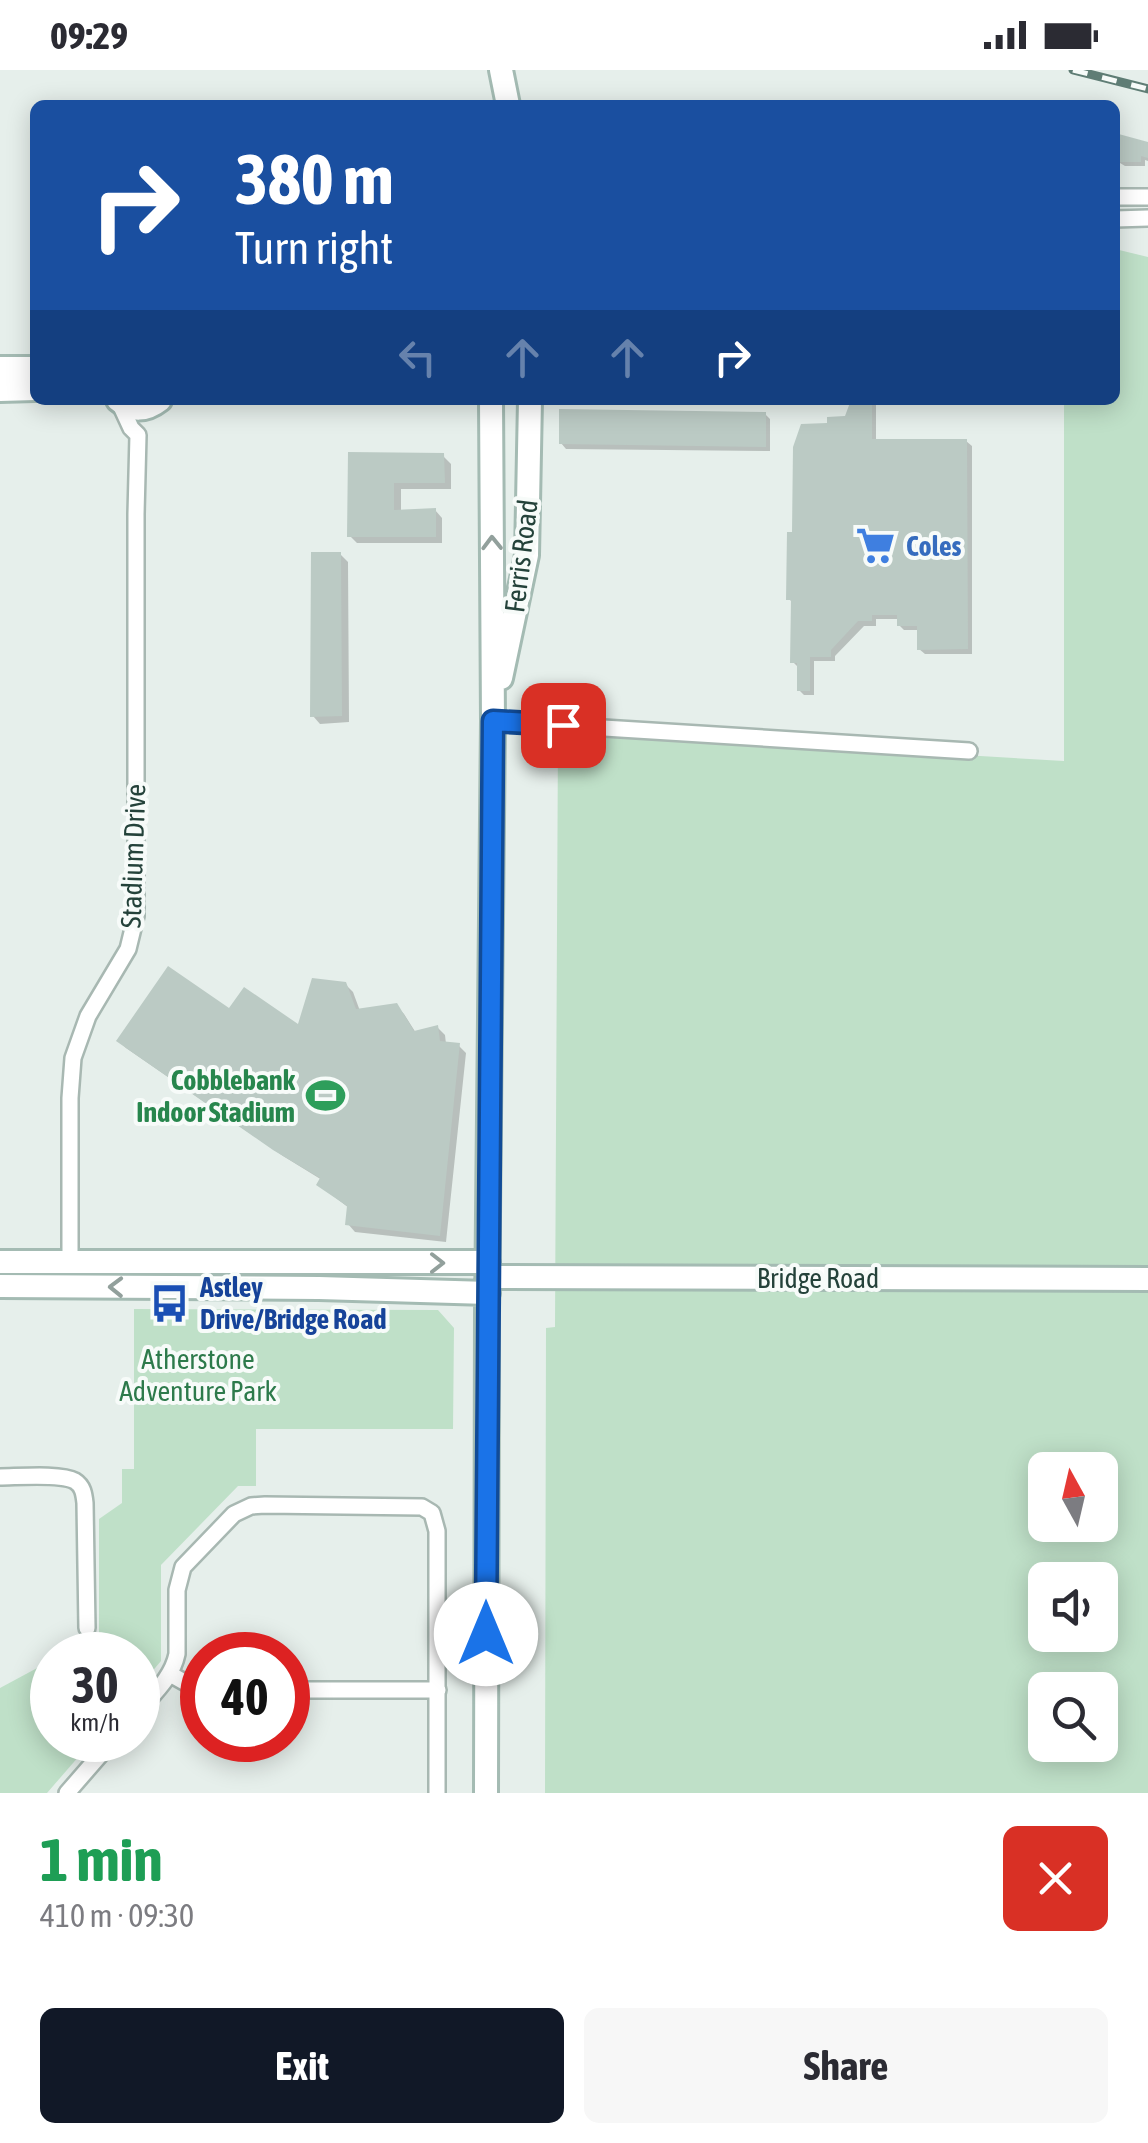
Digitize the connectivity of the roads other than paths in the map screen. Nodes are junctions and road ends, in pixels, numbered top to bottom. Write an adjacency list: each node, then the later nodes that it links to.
1 (493, 70): 3 (street)
2 (502, 70): 4 (street)
3 (493, 100)
4 (507, 100)
5 (1120, 197): 6 (street)
6 (1148, 197)
7 (1148, 218): 8 (street)
8 (1120, 219)
9 (0, 368): 10 (street)
10 (30, 368)
11 (30, 389): 12 (street)
12 (0, 390)
13 (121, 405): 19 (street)
14 (125, 405): 15 (street)
15 (151, 405)
16 (158, 405): 19 (street)
17 (490, 405): 20 (street, Ferris Road, one-way to 17)
18 (530, 405): 20 (street, Ferris Road)
19 (138, 435): 23 (street, Stadium Drive)
20 (493, 716): 21 (street); 24 (street, Ferris Road)
21 (968, 752)
22 (0, 1262): 23 (street, Bridge Road)
23 (70, 1262): 24 (street, Bridge Road, one-way to 24)
24 (488, 1277): 25 (street, Bridge Road); 26 (street, Bridge Road, one-way to 26); 37 (street, Ferris Road)
25 (1148, 1278)
26 (0, 1286)
27 (0, 1477): 28 (street)
28 (87, 1628)
29 (170, 1674): 30 (street); 31 (street); 33 (street)
30 (180, 1680)
31 (160, 1686)
32 (310, 1690): 33 (street)
33 (438, 1690): 36 (street)
34 (94, 1762): 35 (street)
35 (67, 1793)
36 (437, 1793)
37 (486, 1793)

